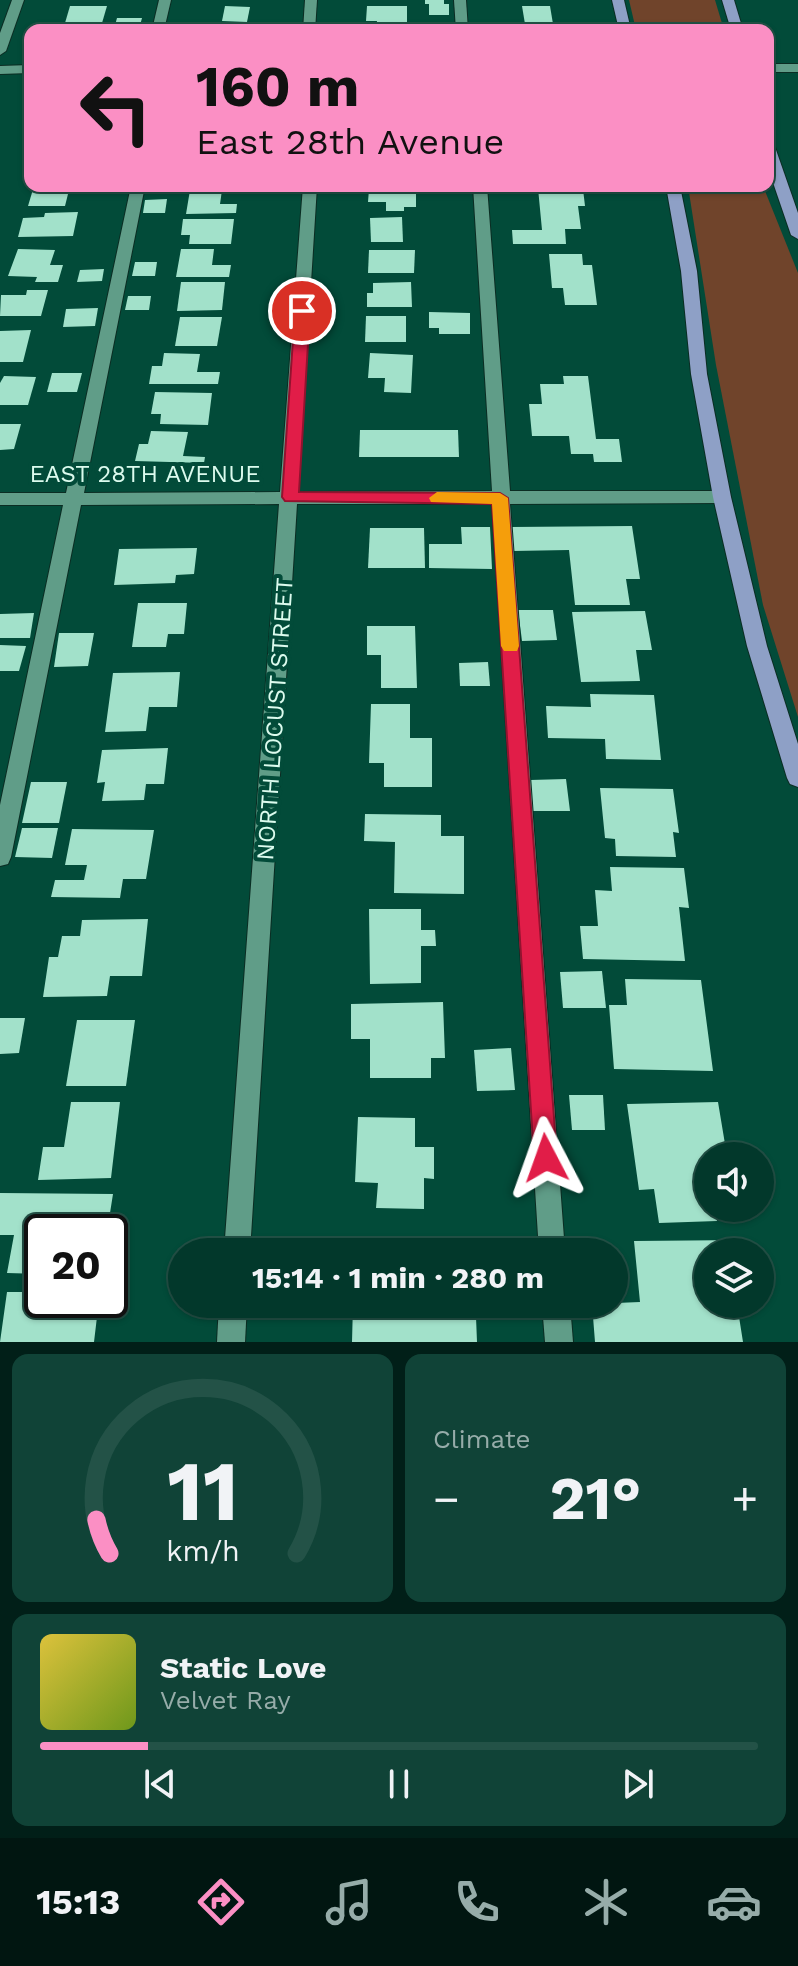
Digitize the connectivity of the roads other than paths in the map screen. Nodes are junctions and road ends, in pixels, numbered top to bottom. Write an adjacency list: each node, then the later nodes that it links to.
1 (18, 0): 12 (street)
2 (165, 0): 7 (street)
3 (311, 0): 8 (street)
4 (460, 0): 9 (street)
5 (618, 0): 10 (main road)
6 (728, 0): 11 (main road)
7 (159, 24)
8 (309, 24)
9 (462, 24)
10 (624, 24)
11 (735, 24)
12 (0, 51)
13 (774, 68): 14 (street)
14 (798, 68)
15 (24, 69): 16 (street)
16 (0, 70)
17 (774, 165): 22 (main road)
18 (137, 192): 25 (street)
19 (310, 192): 23 (street, NORTH LOCUST STREET)
20 (480, 192): 26 (street)
21 (674, 192): 24 (main road)
22 (798, 235)
23 (291, 497): 25 (street, EAST 28TH AVENUE); 26 (street, EAST 28TH AVENUE); 30 (street, NORTH LOCUST STREET)
24 (722, 497): 26 (street, EAST 28TH AVENUE); 28 (main road)
25 (74, 498): 27 (street, EAST 28TH AVENUE); 29 (street)
26 (500, 498): 31 (street)
27 (0, 499)
28 (798, 778)
29 (0, 857)
30 (238, 1238)
31 (551, 1238)
32 (232, 1318): 34 (street)
33 (557, 1318): 35 (street)
34 (231, 1342)
35 (559, 1342)

